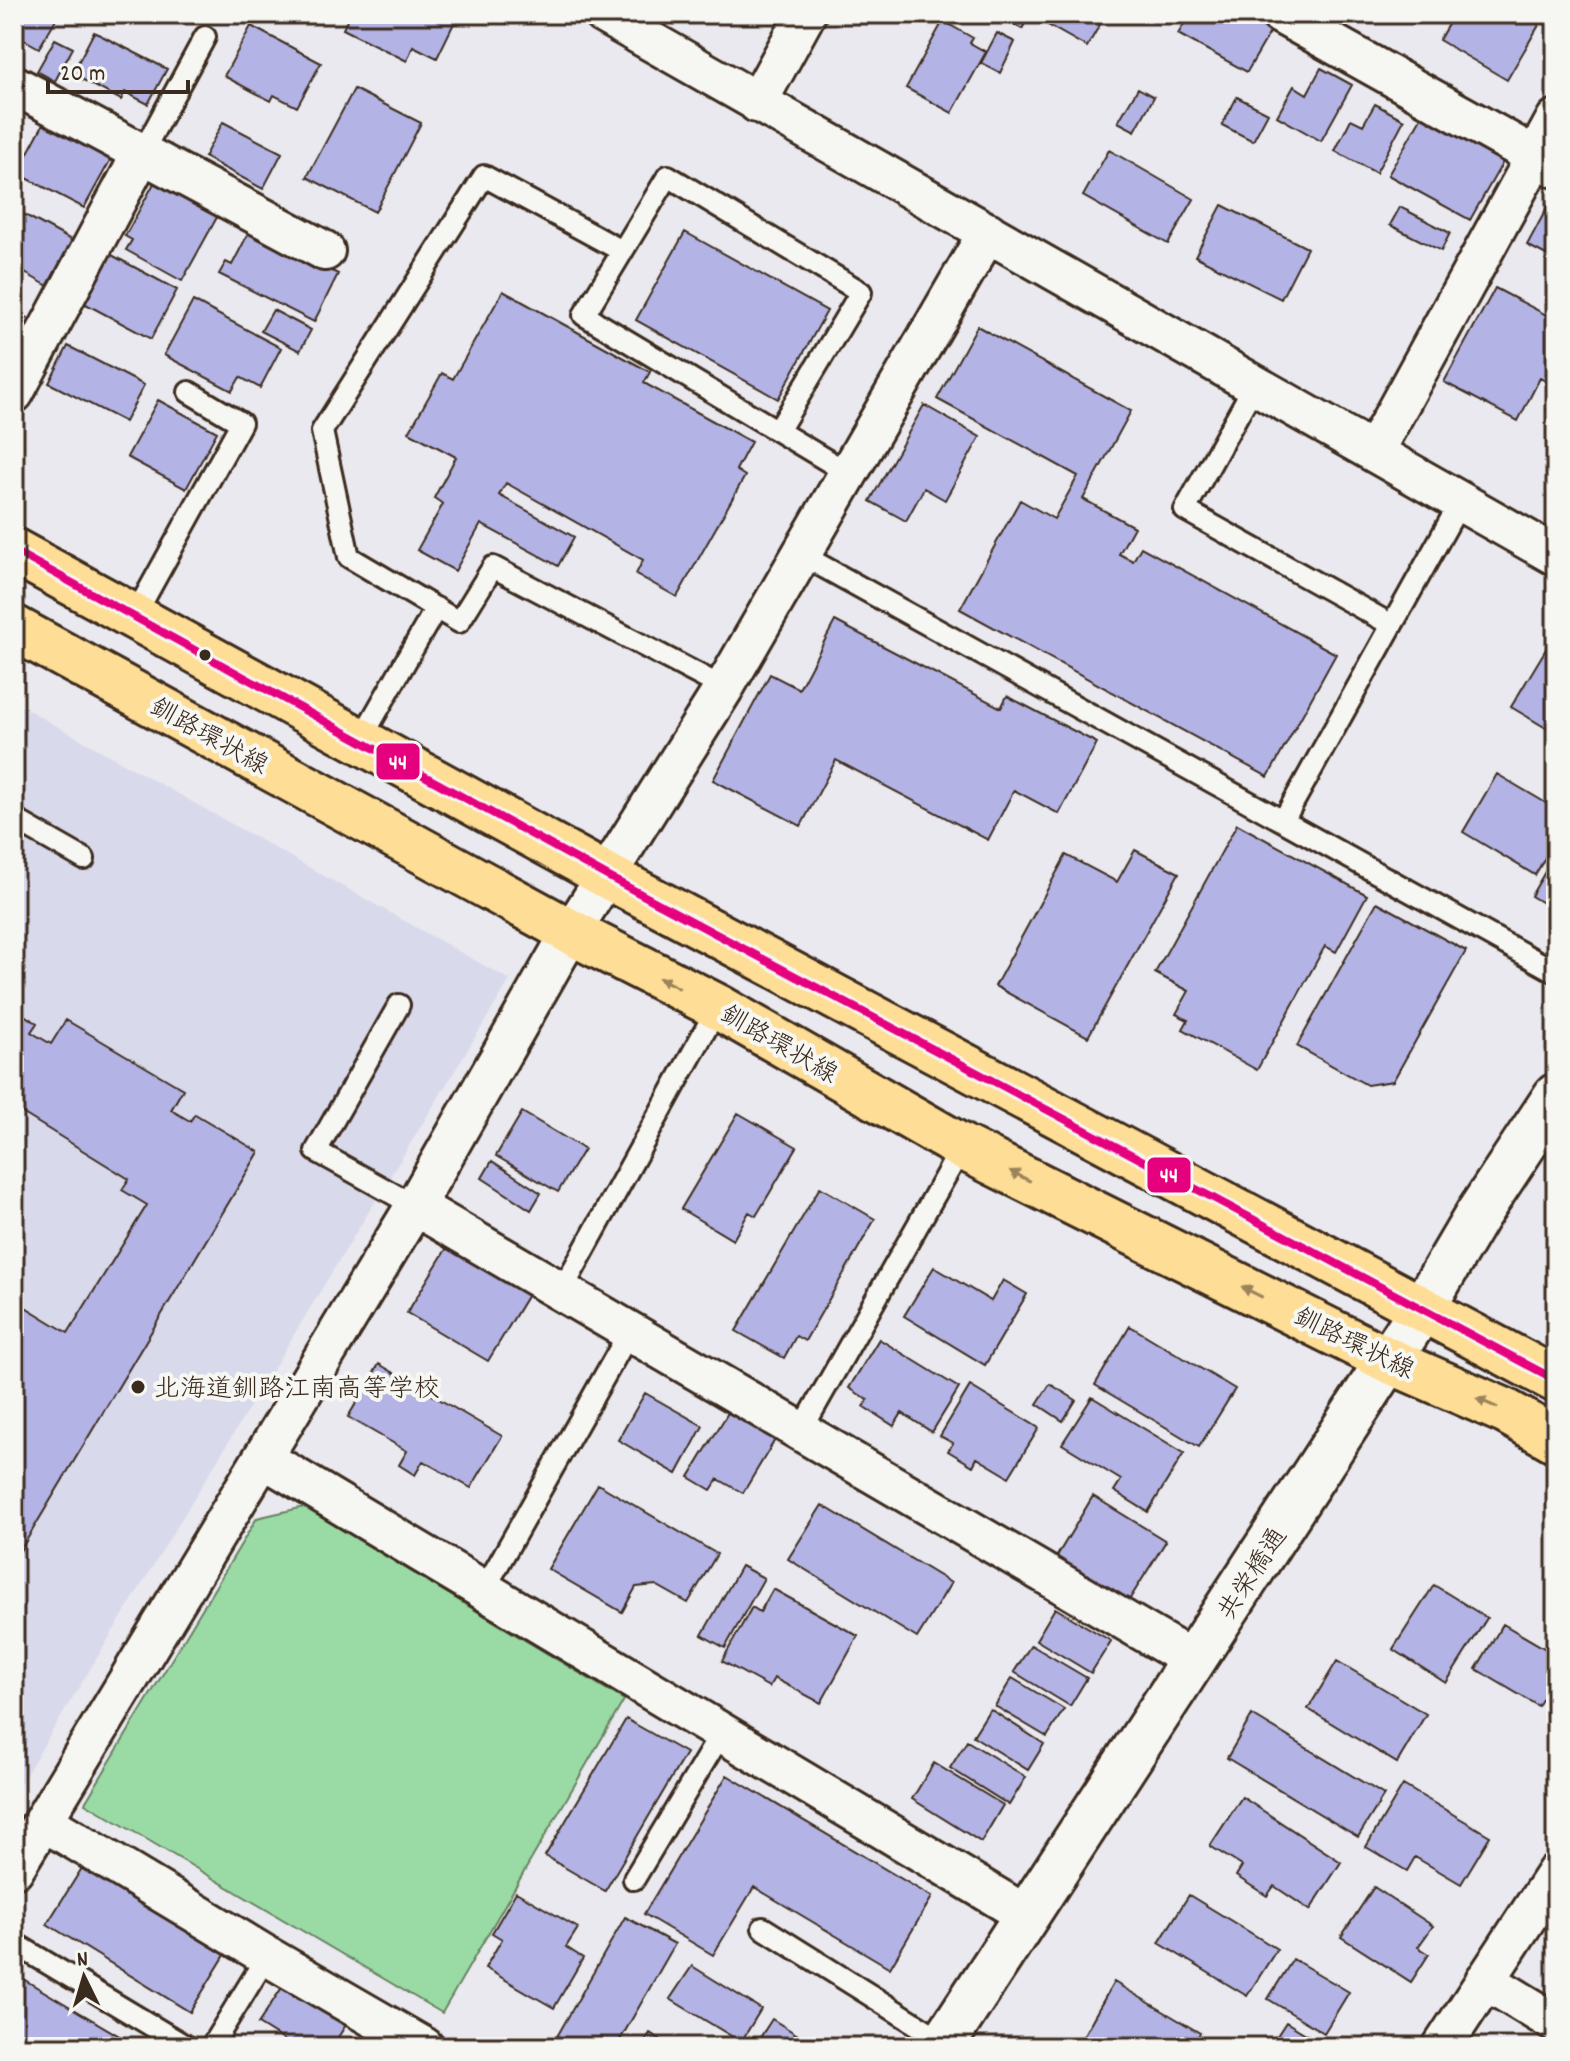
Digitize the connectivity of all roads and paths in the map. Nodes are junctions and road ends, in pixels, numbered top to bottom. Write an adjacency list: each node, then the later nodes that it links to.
1 (603, 14): 6 (street)
2 (806, 14): 6 (street)
3 (1280, 14): 9 (street)
4 (205, 37): 8 (lane)
5 (14, 85): 8 (street)
6 (757, 103): 10 (street)
7 (1556, 119): 9 (street)
8 (142, 153): 11 (street); 15 (street)
9 (1545, 162): 17 (street)
10 (988, 232): 13 (street); 18 (street)
11 (325, 251)
12 (622, 251): 16 (lane); 16 (lane); 23 (lane)
13 (1255, 384): 17 (street); 25 (lane)
14 (189, 392): 24 (lane)
15 (14, 393)
16 (778, 431): 18 (lane)
17 (1374, 451): 19 (street)
18 (848, 473): 21 (street)
19 (1461, 501): 22 (street); 25 (lane)
20 (14, 551): 24 (main road)
21 (800, 554): 27 (street); 30 (lane)
22 (1556, 556)
23 (436, 608): 27 (lane); 28 (lane)
24 (134, 617): 28 (main road)
25 (1392, 625): 30 (lane)
26 (14, 628): 33 (main road, 釧路環状線)
27 (724, 688): 32 (street)
28 (360, 741): 32 (main road)
29 (14, 819): 31 (lane)
30 (1283, 821): 34 (lane)
31 (84, 859)
32 (607, 876): 33 (street); 41 (main road)
33 (571, 932): 36 (main road, 釧路環状線, one-way to 33); 39 (street)
34 (1556, 972)
35 (399, 1005): 39 (lane)
36 (718, 1007): 38 (main road, 釧路環状線); 40 (lane)
37 (1556, 1096): 41 (street, 共栄橋通)
38 (962, 1147): 43 (main road, 釧路環状線, one-way to 38); 45 (lane)
39 (415, 1206): 40 (street); 47 (street)
40 (561, 1292): 42 (street)
41 (1422, 1309): 43 (street, 共栄橋通); 44 (main road)
42 (630, 1331): 45 (street); 48 (lane)
43 (1388, 1360): 46 (main road, 釧路環状線, one-way to 43); 49 (street, 共栄橋通)
44 (1556, 1380)
45 (801, 1431): 49 (street)
46 (1556, 1440)
47 (263, 1458): 48 (street); 51 (street)
48 (484, 1590): 50 (street)
49 (1194, 1661): 55 (street, 共栄橋通)
50 (722, 1732): 54 (lane); 55 (street)
51 (43, 1821): 52 (street); 58 (street)
52 (14, 1869)
53 (1556, 1873): 59 (street)
54 (634, 1879)
55 (1028, 1916): 61 (street, 共栄橋通)
56 (763, 1928): 61 (lane)
57 (14, 1943): 62 (lane)
58 (267, 1956): 63 (lane); 64 (street)
59 (1485, 1980): 60 (street); 65 (street)
60 (1556, 2023)
61 (943, 2044)
62 (187, 2047)
63 (211, 2047)
64 (424, 2047)
65 (1442, 2047)

